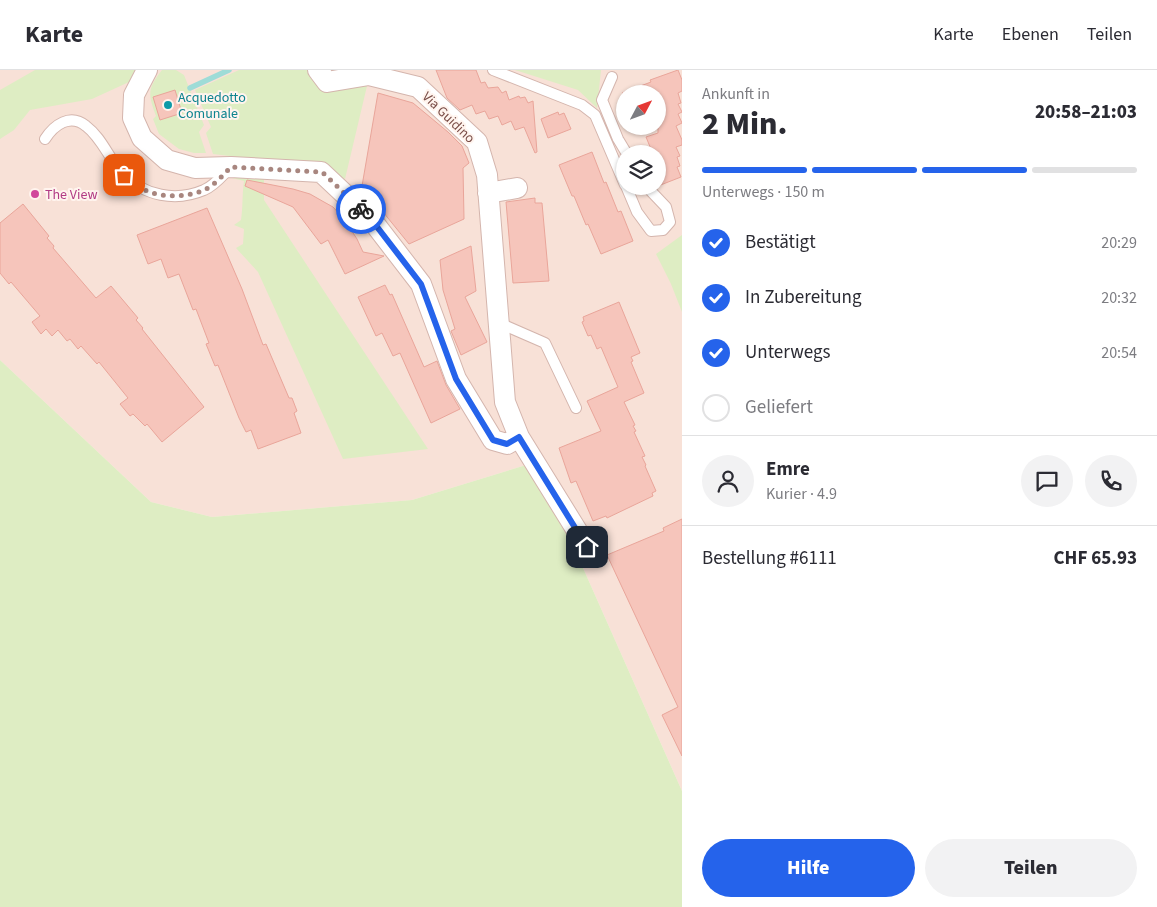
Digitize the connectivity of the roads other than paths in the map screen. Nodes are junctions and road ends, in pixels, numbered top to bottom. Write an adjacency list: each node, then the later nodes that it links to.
1 (147, 70): 8 (street)
2 (318, 70): 10 (street, Via Guidino)
3 (493, 70): 7 (lane)
4 (612, 77): 6 (lane)
5 (45, 139): 8 (lane)
6 (621, 145)
7 (616, 164)
8 (231, 167): 15 (street)
9 (517, 188): 10 (street)
10 (488, 193): 13 (street, Via Guidino)
11 (629, 195): 12 (lane)
12 (655, 195)
13 (499, 323): 14 (lane); 15 (street, Via Guidino)
14 (576, 408)
15 (519, 437): 16 (street, Via Guidino)
16 (587, 547)

